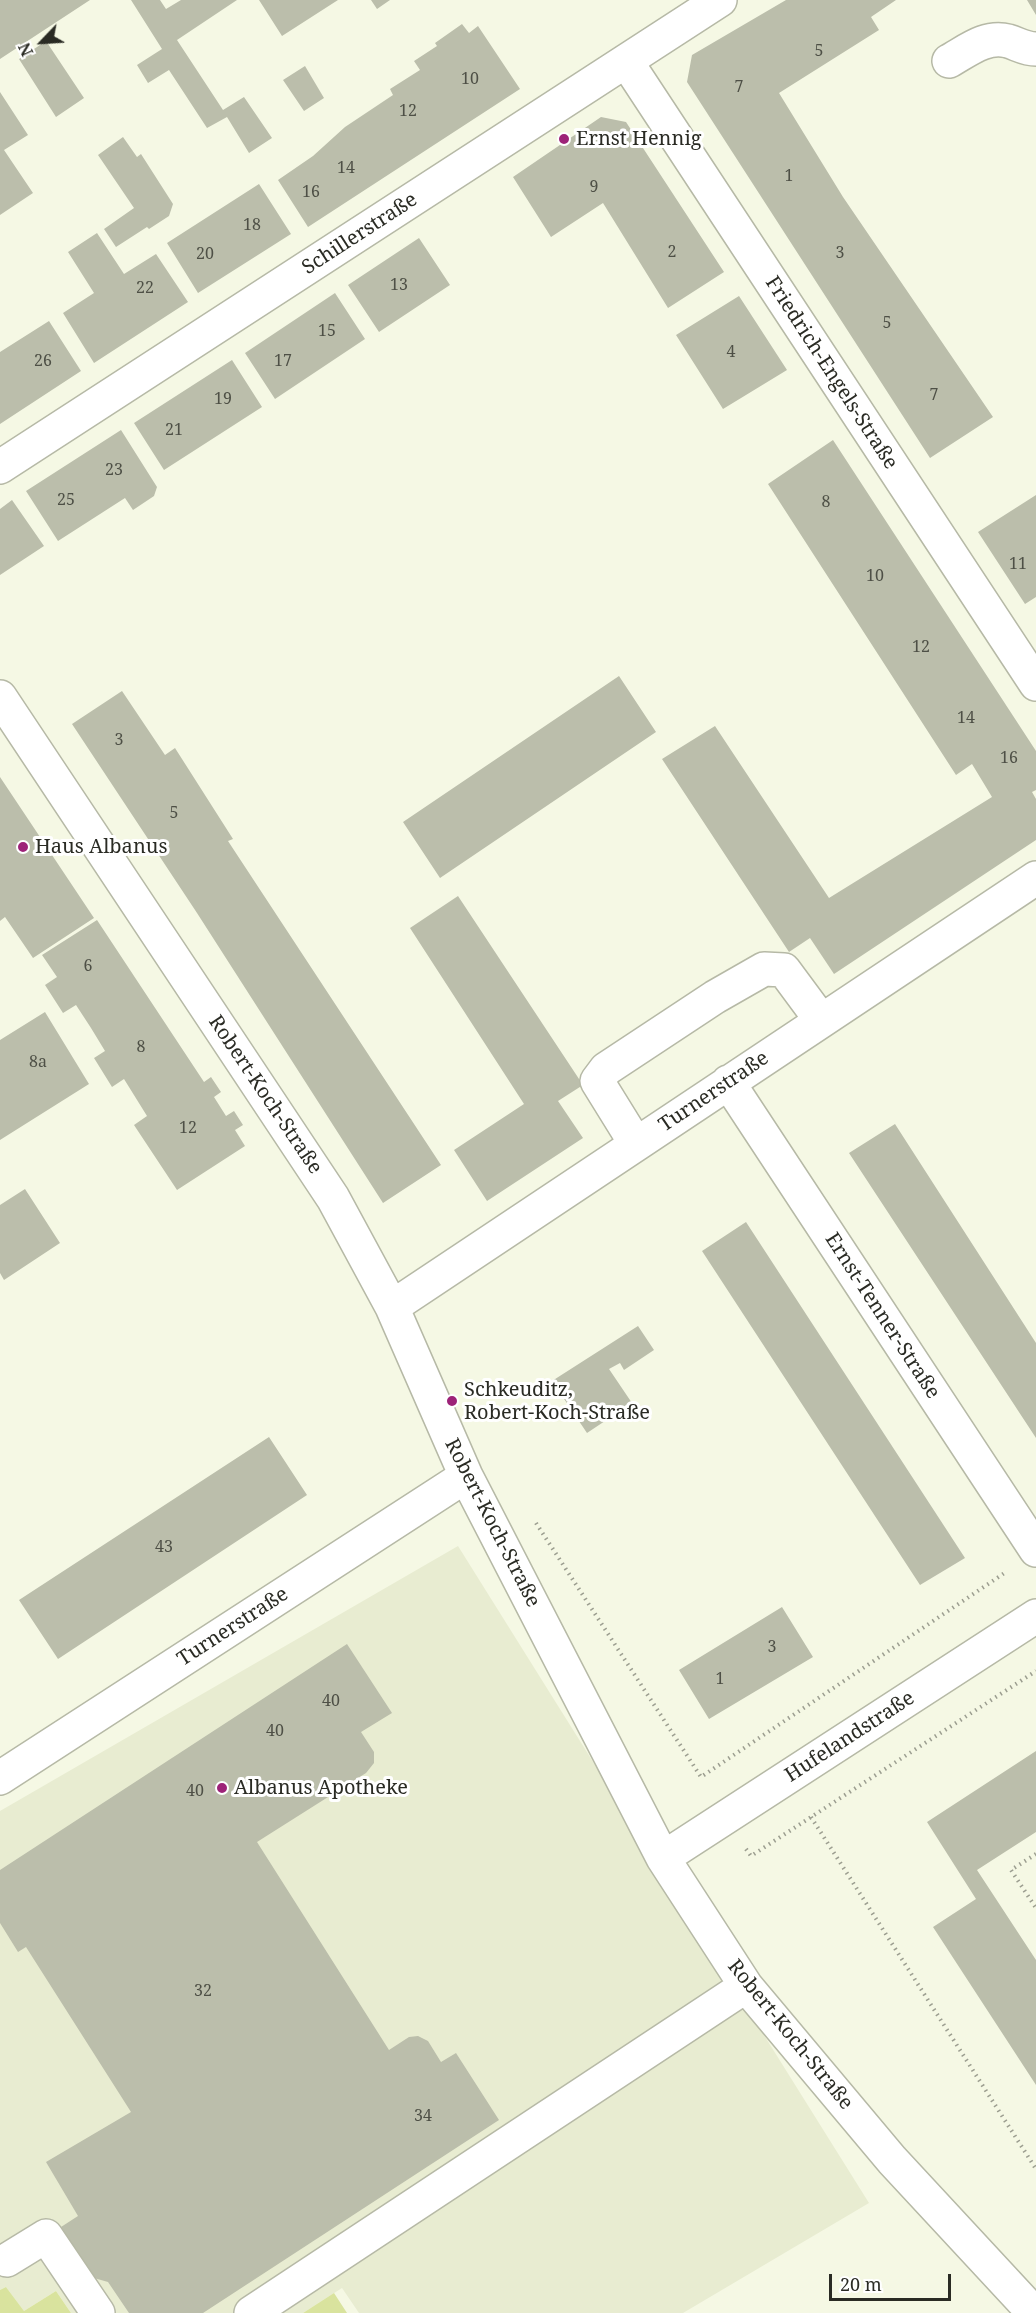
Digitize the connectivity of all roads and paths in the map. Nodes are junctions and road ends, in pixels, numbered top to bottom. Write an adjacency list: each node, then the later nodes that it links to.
1 (720, 0): 3 (street, Schillerstraße)
2 (1036, 49): 4 (street)
3 (626, 61): 5 (street, Schillerstraße); 6 (street, Friedrich-Engels-Straße)
4 (949, 61)
5 (0, 467)
6 (1036, 684)
7 (0, 697): 12 (street, Robert-Koch-Straße)
8 (1036, 878): 9 (street, Turnerstraße)
9 (821, 1020): 10 (street, Turnerstraße); 11 (street)
10 (728, 1082): 11 (street, Turnerstraße); 15 (street, Ernst-Tenner-Straße)
11 (636, 1144): 12 (street, Turnerstraße)
12 (392, 1307): 13 (street, Robert-Koch-Straße)
13 (466, 1476): 17 (street, Turnerstraße); 20 (street, Robert-Koch-Straße)
14 (534, 1521): 15 (path)
15 (1023, 1559)
16 (1036, 1617): 20 (street, Hufelandstraße)
17 (0, 1778)
18 (812, 1817): 23 (path)
19 (1036, 1854): 21 (path)
20 (663, 1858): 22 (street, Robert-Koch-Straße)
21 (1036, 1908)
22 (746, 1986): 26 (street); 27 (street, Robert-Koch-Straße)
23 (1036, 2169)
24 (7, 2260): 25 (street)
25 (98, 2313)
26 (251, 2313)
27 (1034, 2313)

